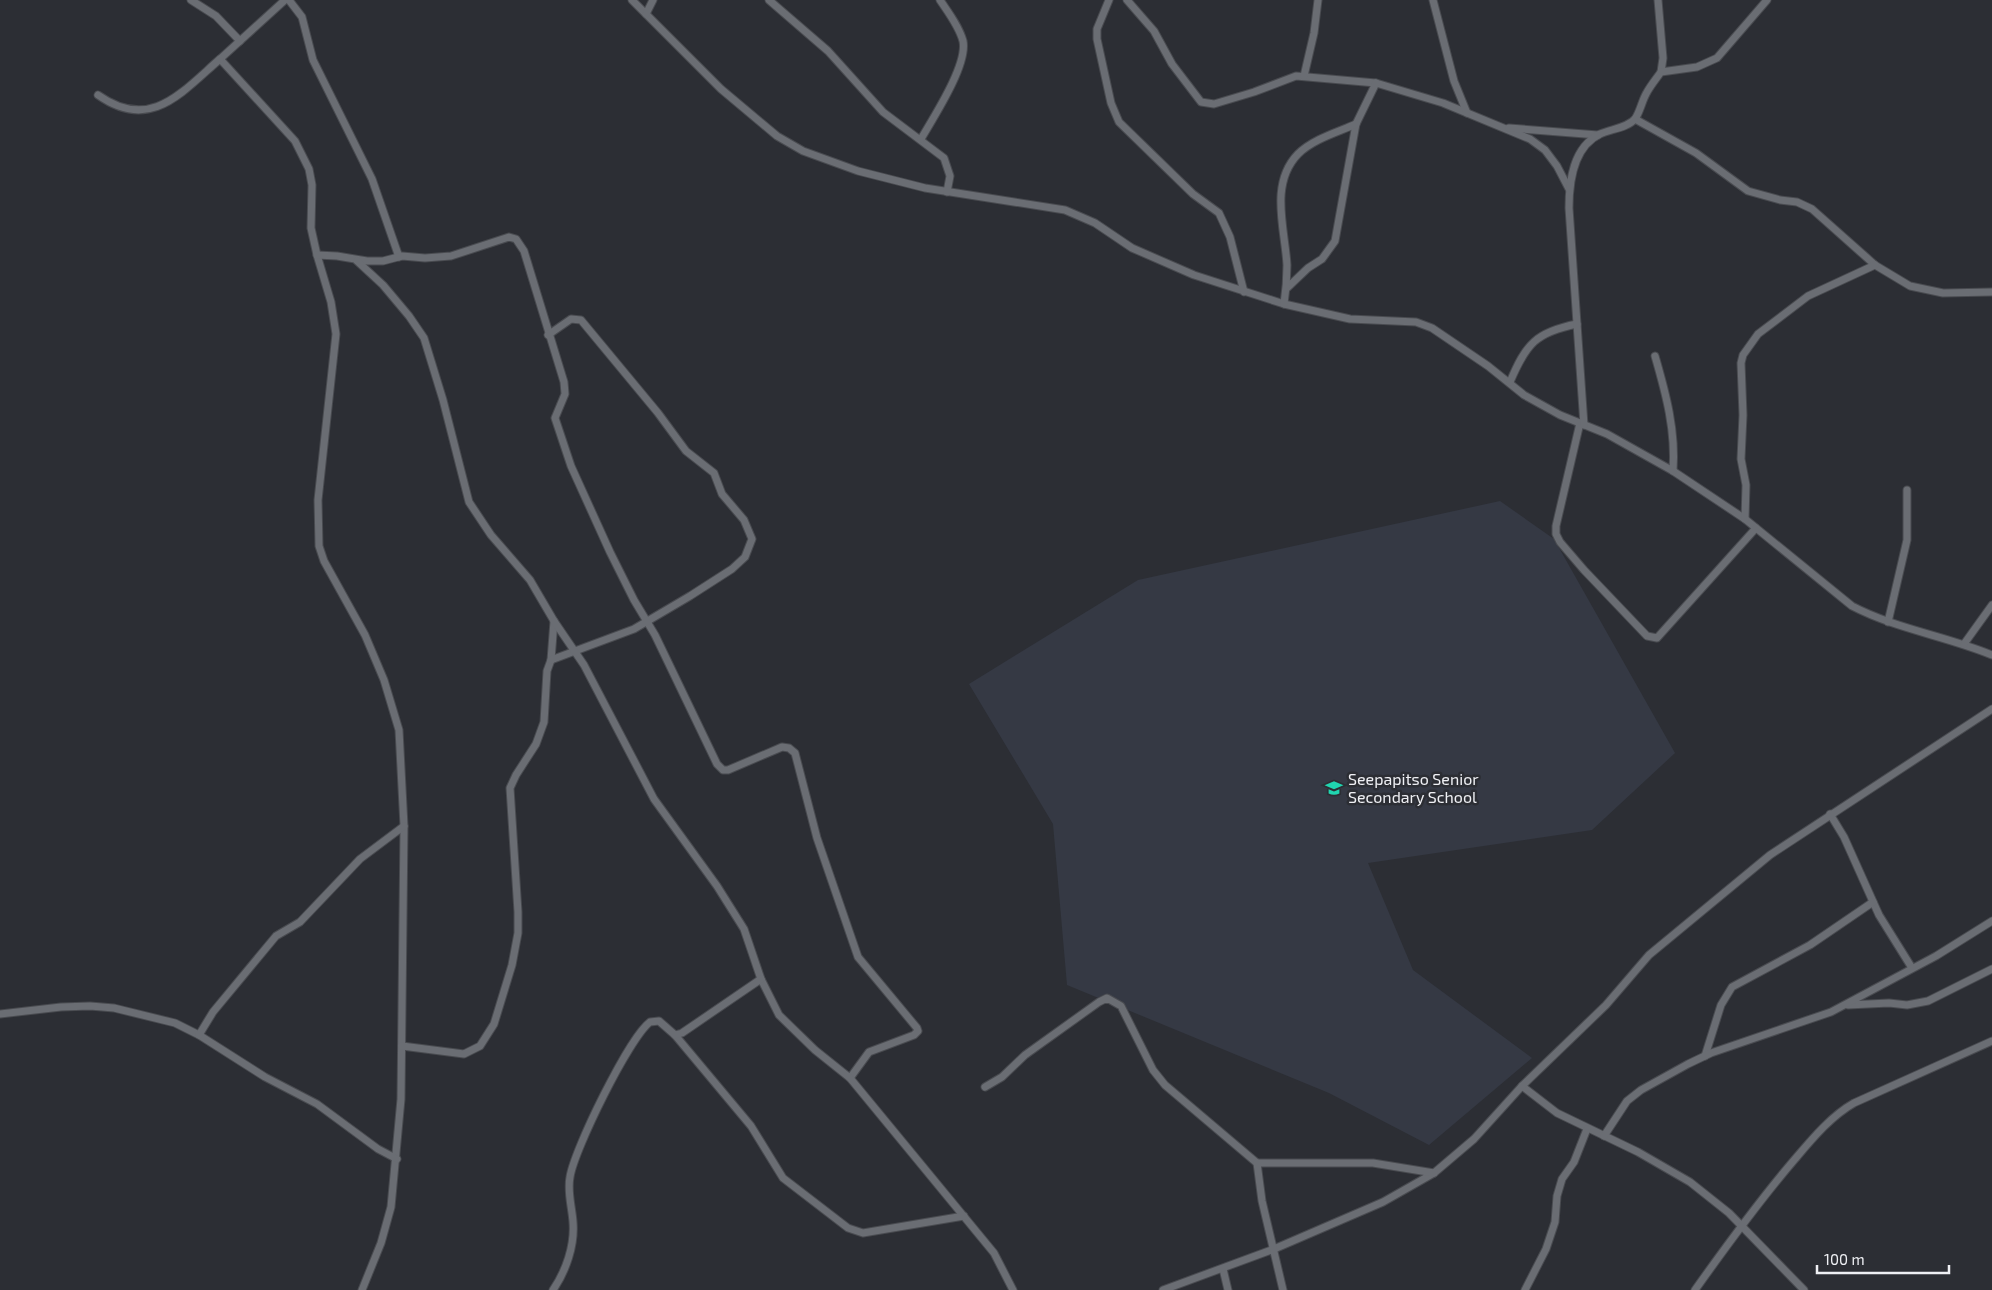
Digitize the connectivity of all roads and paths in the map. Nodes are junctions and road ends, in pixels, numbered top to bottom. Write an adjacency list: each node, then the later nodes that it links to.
1 (190, 0): 15 (street)
2 (285, 0): 15 (street)
3 (289, 0): 30 (street)
4 (632, 0): 14 (street)
5 (653, 0): 14 (street)
6 (769, 0): 26 (street)
7 (940, 0): 26 (street)
8 (1109, 0): 34 (street)
9 (1127, 0): 18 (street)
10 (1318, 0): 18 (street)
11 (1433, 0): 21 (street)
12 (1658, 0): 17 (street)
13 (1767, 0): 17 (street)
14 (646, 14): 28 (street)
15 (240, 42): 16 (street)
16 (220, 59): 20 (street); 29 (street)
17 (1661, 72): 22 (street)
18 (1304, 76): 19 (street)
19 (1376, 83): 21 (street); 23 (street)
20 (98, 95)
21 (1467, 113): 24 (street)
22 (1635, 119): 25 (street); 32 (street)
23 (1356, 124): 33 (street); 33 (street)
24 (1503, 127): 25 (street); 27 (street)
25 (1598, 134): 27 (street)
26 (921, 139): 28 (street)
27 (1569, 189): 37 (street)
28 (947, 192): 34 (street)
29 (317, 255): 31 (street); 56 (street)
30 (398, 257): 31 (street); 38 (street)
31 (356, 261): 48 (street)
32 (1875, 265): 35 (street); 44 (street)
33 (1286, 288): 36 (street)
34 (1244, 292): 36 (street)
35 (1992, 292)
36 (1284, 304): 40 (street)
37 (1577, 324): 40 (street); 41 (street)
38 (548, 335): 47 (street); 47 (street)
39 (1655, 356): 42 (street)
40 (1510, 382): 41 (street)
41 (1582, 424): 42 (street); 45 (street)
42 (1673, 471): 44 (street)
43 (1907, 490): 49 (street)
44 (1745, 519): 45 (street)
45 (1756, 528): 49 (street)
46 (1992, 605): 50 (street)
47 (647, 620): 51 (street); 69 (street)
48 (554, 621): 51 (street); 53 (street)
49 (1888, 622): 50 (street)
50 (1964, 644): 52 (street)
51 (573, 650): 53 (street); 61 (street)
52 (1992, 656)
53 (551, 660): 67 (street)
54 (1992, 709): 55 (street)
55 (1830, 814): 57 (street); 70 (street)
56 (404, 826): 64 (street); 67 (street)
57 (1873, 902): 59 (street); 68 (street)
58 (1992, 922): 59 (street)
59 (1912, 968): 62 (street)
60 (1992, 970): 62 (street)
61 (761, 979): 65 (street); 69 (street)
62 (1844, 1005): 68 (street)
63 (0, 1014): 64 (street)
64 (199, 1035): 74 (street)
65 (675, 1036): 77 (street); 82 (street)
66 (1992, 1041): 78 (street)
67 (402, 1046): 74 (street)
68 (1705, 1056): 73 (street)
69 (850, 1078): 77 (street)
70 (1522, 1086): 72 (street); 76 (street)
71 (985, 1087): 75 (street)
72 (1588, 1129): 73 (street); 87 (street)
73 (1604, 1136): 78 (street)
74 (397, 1159): 81 (street)
75 (1257, 1163): 76 (street); 79 (street)
76 (1434, 1173): 79 (street)
77 (964, 1216): 83 (street)
78 (1740, 1226): 88 (street); 89 (street)
79 (1274, 1248): 80 (street); 86 (street)
80 (1223, 1269): 84 (street); 85 (street)
81 (362, 1290)
82 (553, 1290)
83 (1013, 1290)
84 (1163, 1290)
85 (1228, 1290)
86 (1283, 1290)
87 (1525, 1290)
88 (1695, 1290)
89 (1804, 1290)

